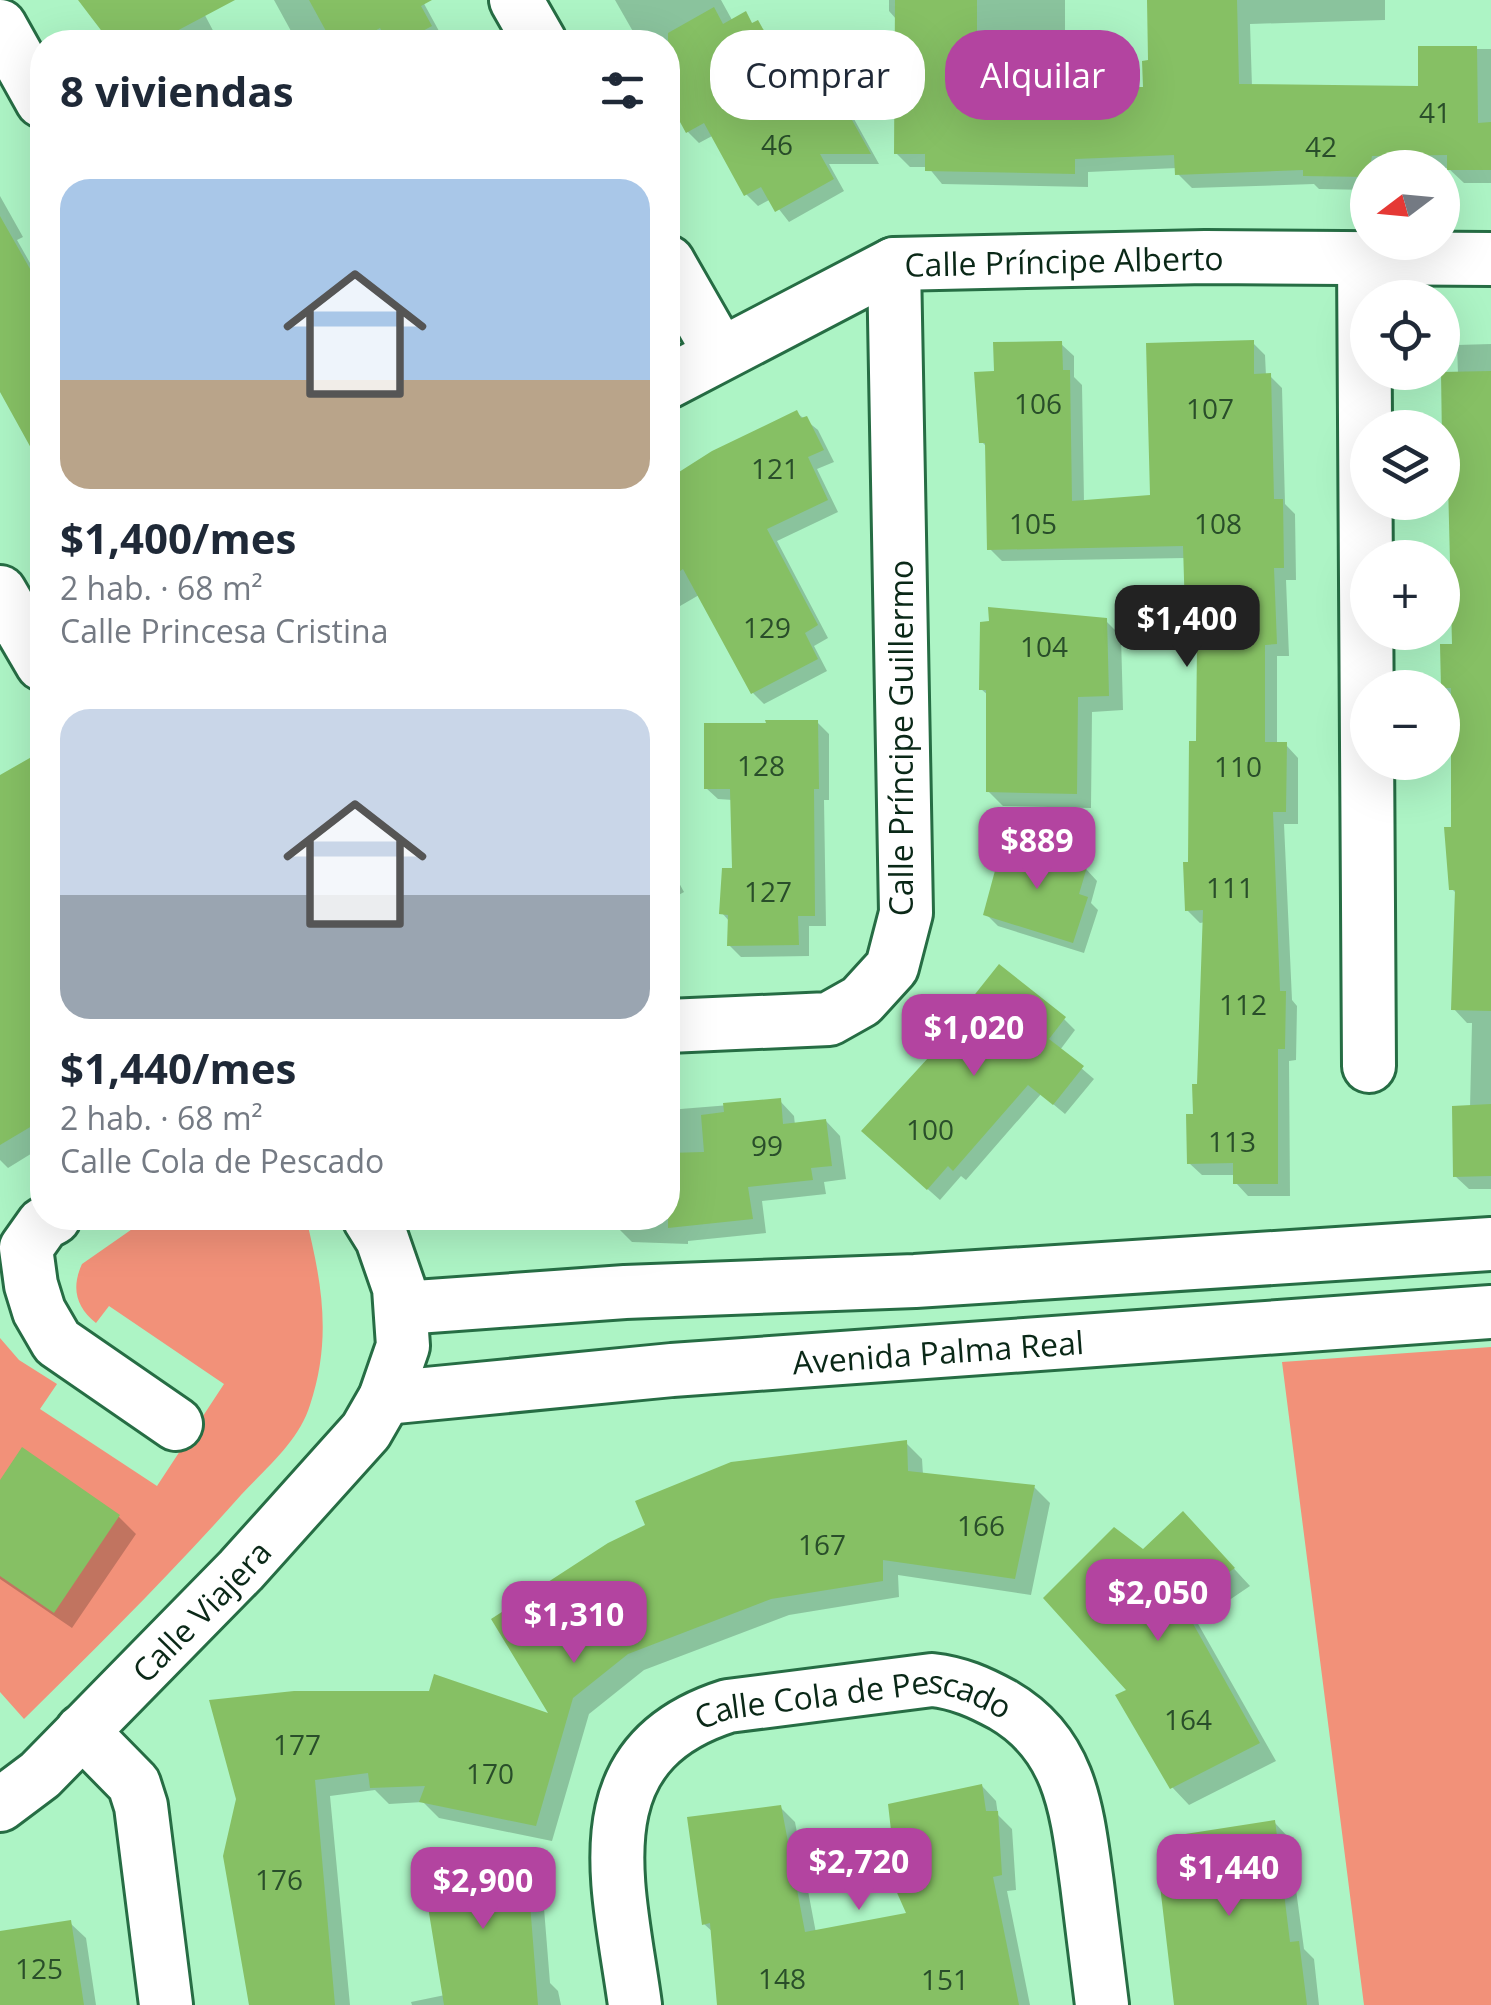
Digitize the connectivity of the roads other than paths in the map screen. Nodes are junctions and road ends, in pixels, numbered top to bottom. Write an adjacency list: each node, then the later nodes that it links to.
1 (516, 0): 3 (street)
2 (0, 26): 4 (street)
3 (533, 30)
4 (30, 79)
5 (1350, 259): 9 (street, Calle Príncipe Alberto)
6 (1460, 259): 7 (street, Calle Príncipe Alberto)
7 (1491, 259)
8 (1364, 260): 16 (street)
9 (894, 264): 11 (street, Calle Príncipe Alberto); 15 (street, Calle Príncipe Guillermo)
10 (680, 283): 11 (street)
11 (720, 353): 12 (street, Calle Príncipe Alberto)
12 (680, 375)
13 (0, 592): 14 (street)
14 (27, 666)
15 (680, 1025)
16 (1368, 1066)
17 (39, 1230): 23 (street)
18 (376, 1230): 20 (street, Calle Viajera)
19 (1491, 1244): 20 (street)
20 (402, 1308): 22 (street, Calle Viajera)
21 (1491, 1312): 22 (street, Avenida Palma Real)
22 (385, 1398): 24 (street, Calle Viajera)
23 (176, 1424)
24 (82, 1731): 25 (street, Calle Viajera); 26 (street)
25 (0, 1805)
26 (166, 2005)
27 (634, 2005): 28 (street, Calle Cola de Pescado)
28 (1102, 2005)

